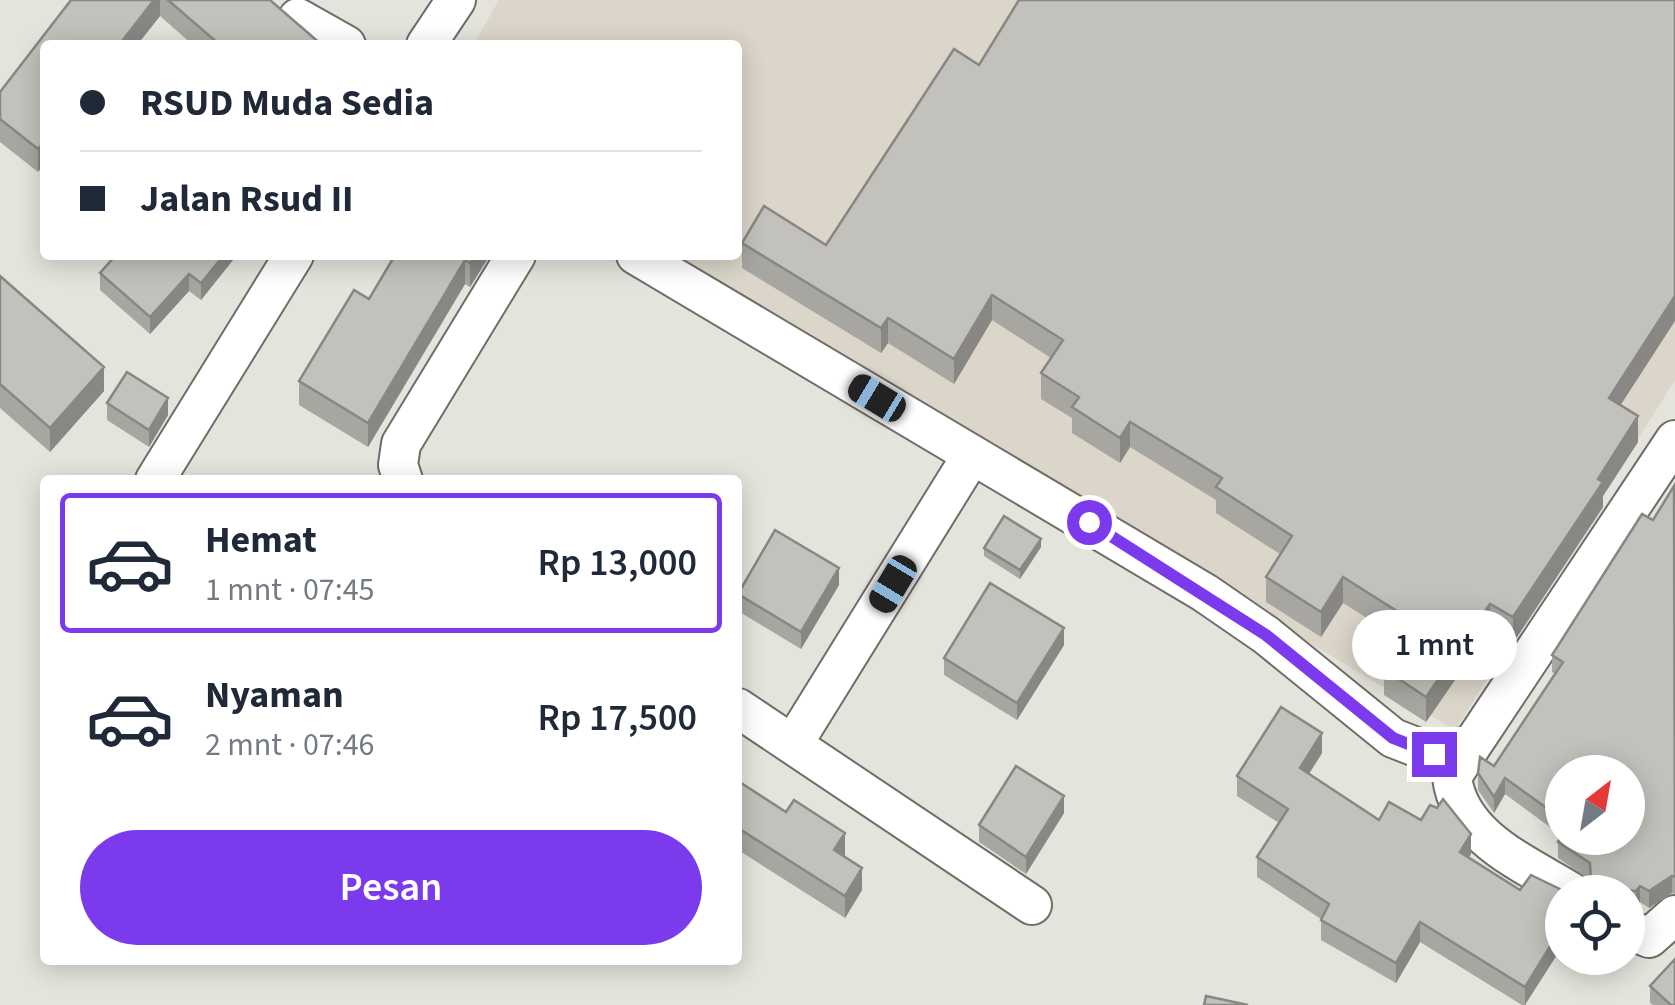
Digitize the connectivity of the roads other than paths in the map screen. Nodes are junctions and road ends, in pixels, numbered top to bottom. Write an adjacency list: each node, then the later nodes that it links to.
1 (456, 0): 4 (street)
2 (298, 18): 3 (street)
3 (337, 40)
4 (429, 40)
5 (291, 260): 10 (street)
6 (513, 260): 11 (street)
7 (644, 260): 9 (street)
8 (1675, 440): 14 (street)
9 (972, 455): 13 (street); 14 (street)
10 (158, 475)
11 (401, 475)
12 (742, 711): 13 (street)
13 (794, 744): 16 (street)
14 (1472, 745): 15 (street)
15 (1545, 875)
16 (1032, 906)
17 (1675, 915): 18 (street)
18 (1645, 936)

